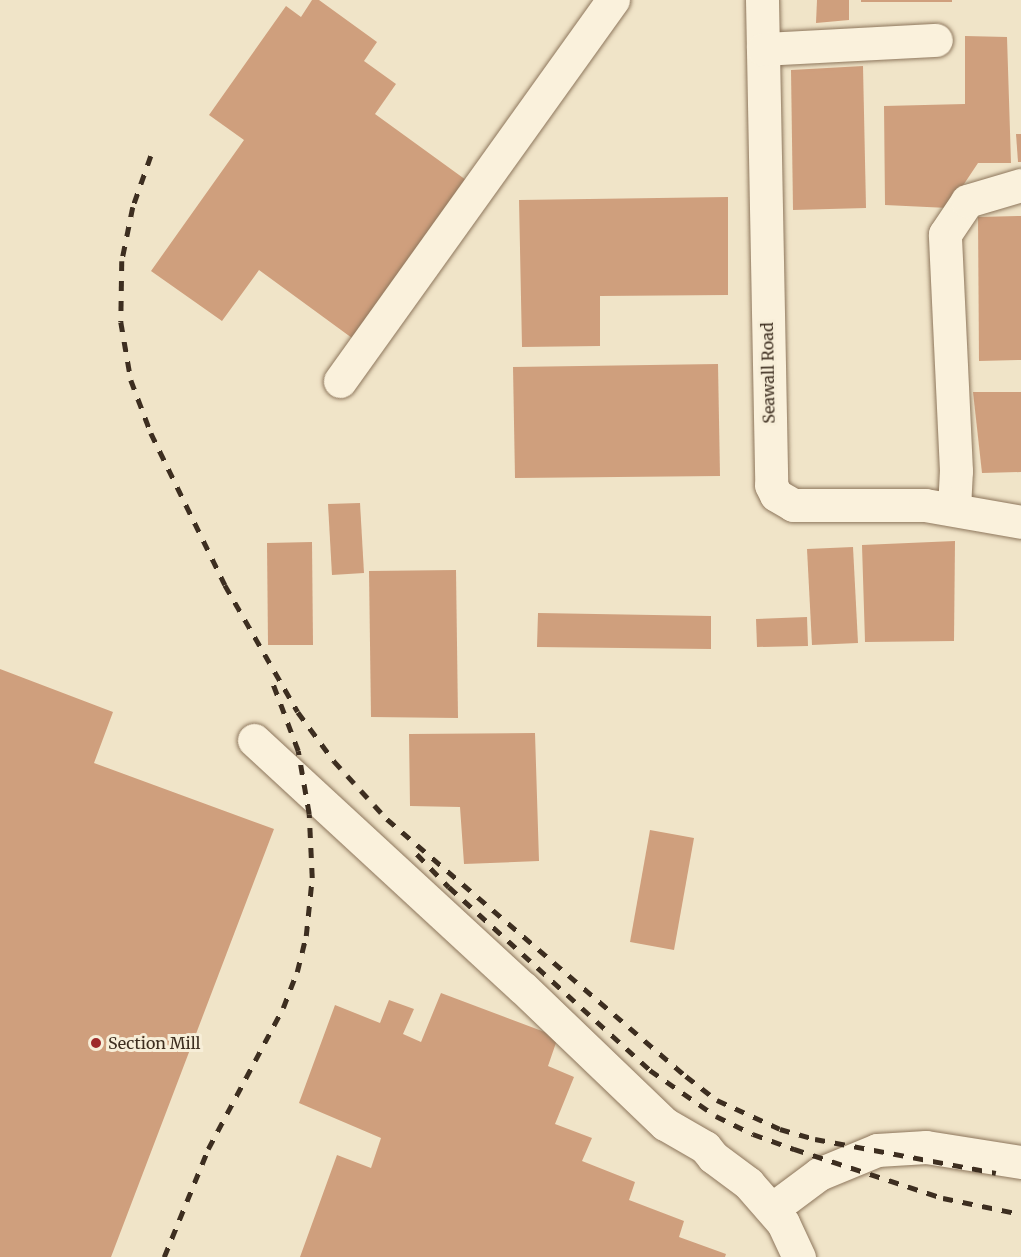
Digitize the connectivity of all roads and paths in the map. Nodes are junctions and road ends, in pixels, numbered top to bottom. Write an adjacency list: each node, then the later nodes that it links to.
1 (613, 0): 6 (street)
2 (762, 0): 4 (street, Seawall Road)
3 (936, 40): 4 (street)
4 (763, 49): 7 (street, Seawall Road)
5 (1021, 185): 7 (street)
6 (340, 381)
7 (954, 508): 8 (street, Seawall Road)
8 (1021, 522)
9 (254, 740): 11 (street)
10 (1021, 1162): 11 (street)
11 (772, 1209): 12 (street)
12 (799, 1257)

